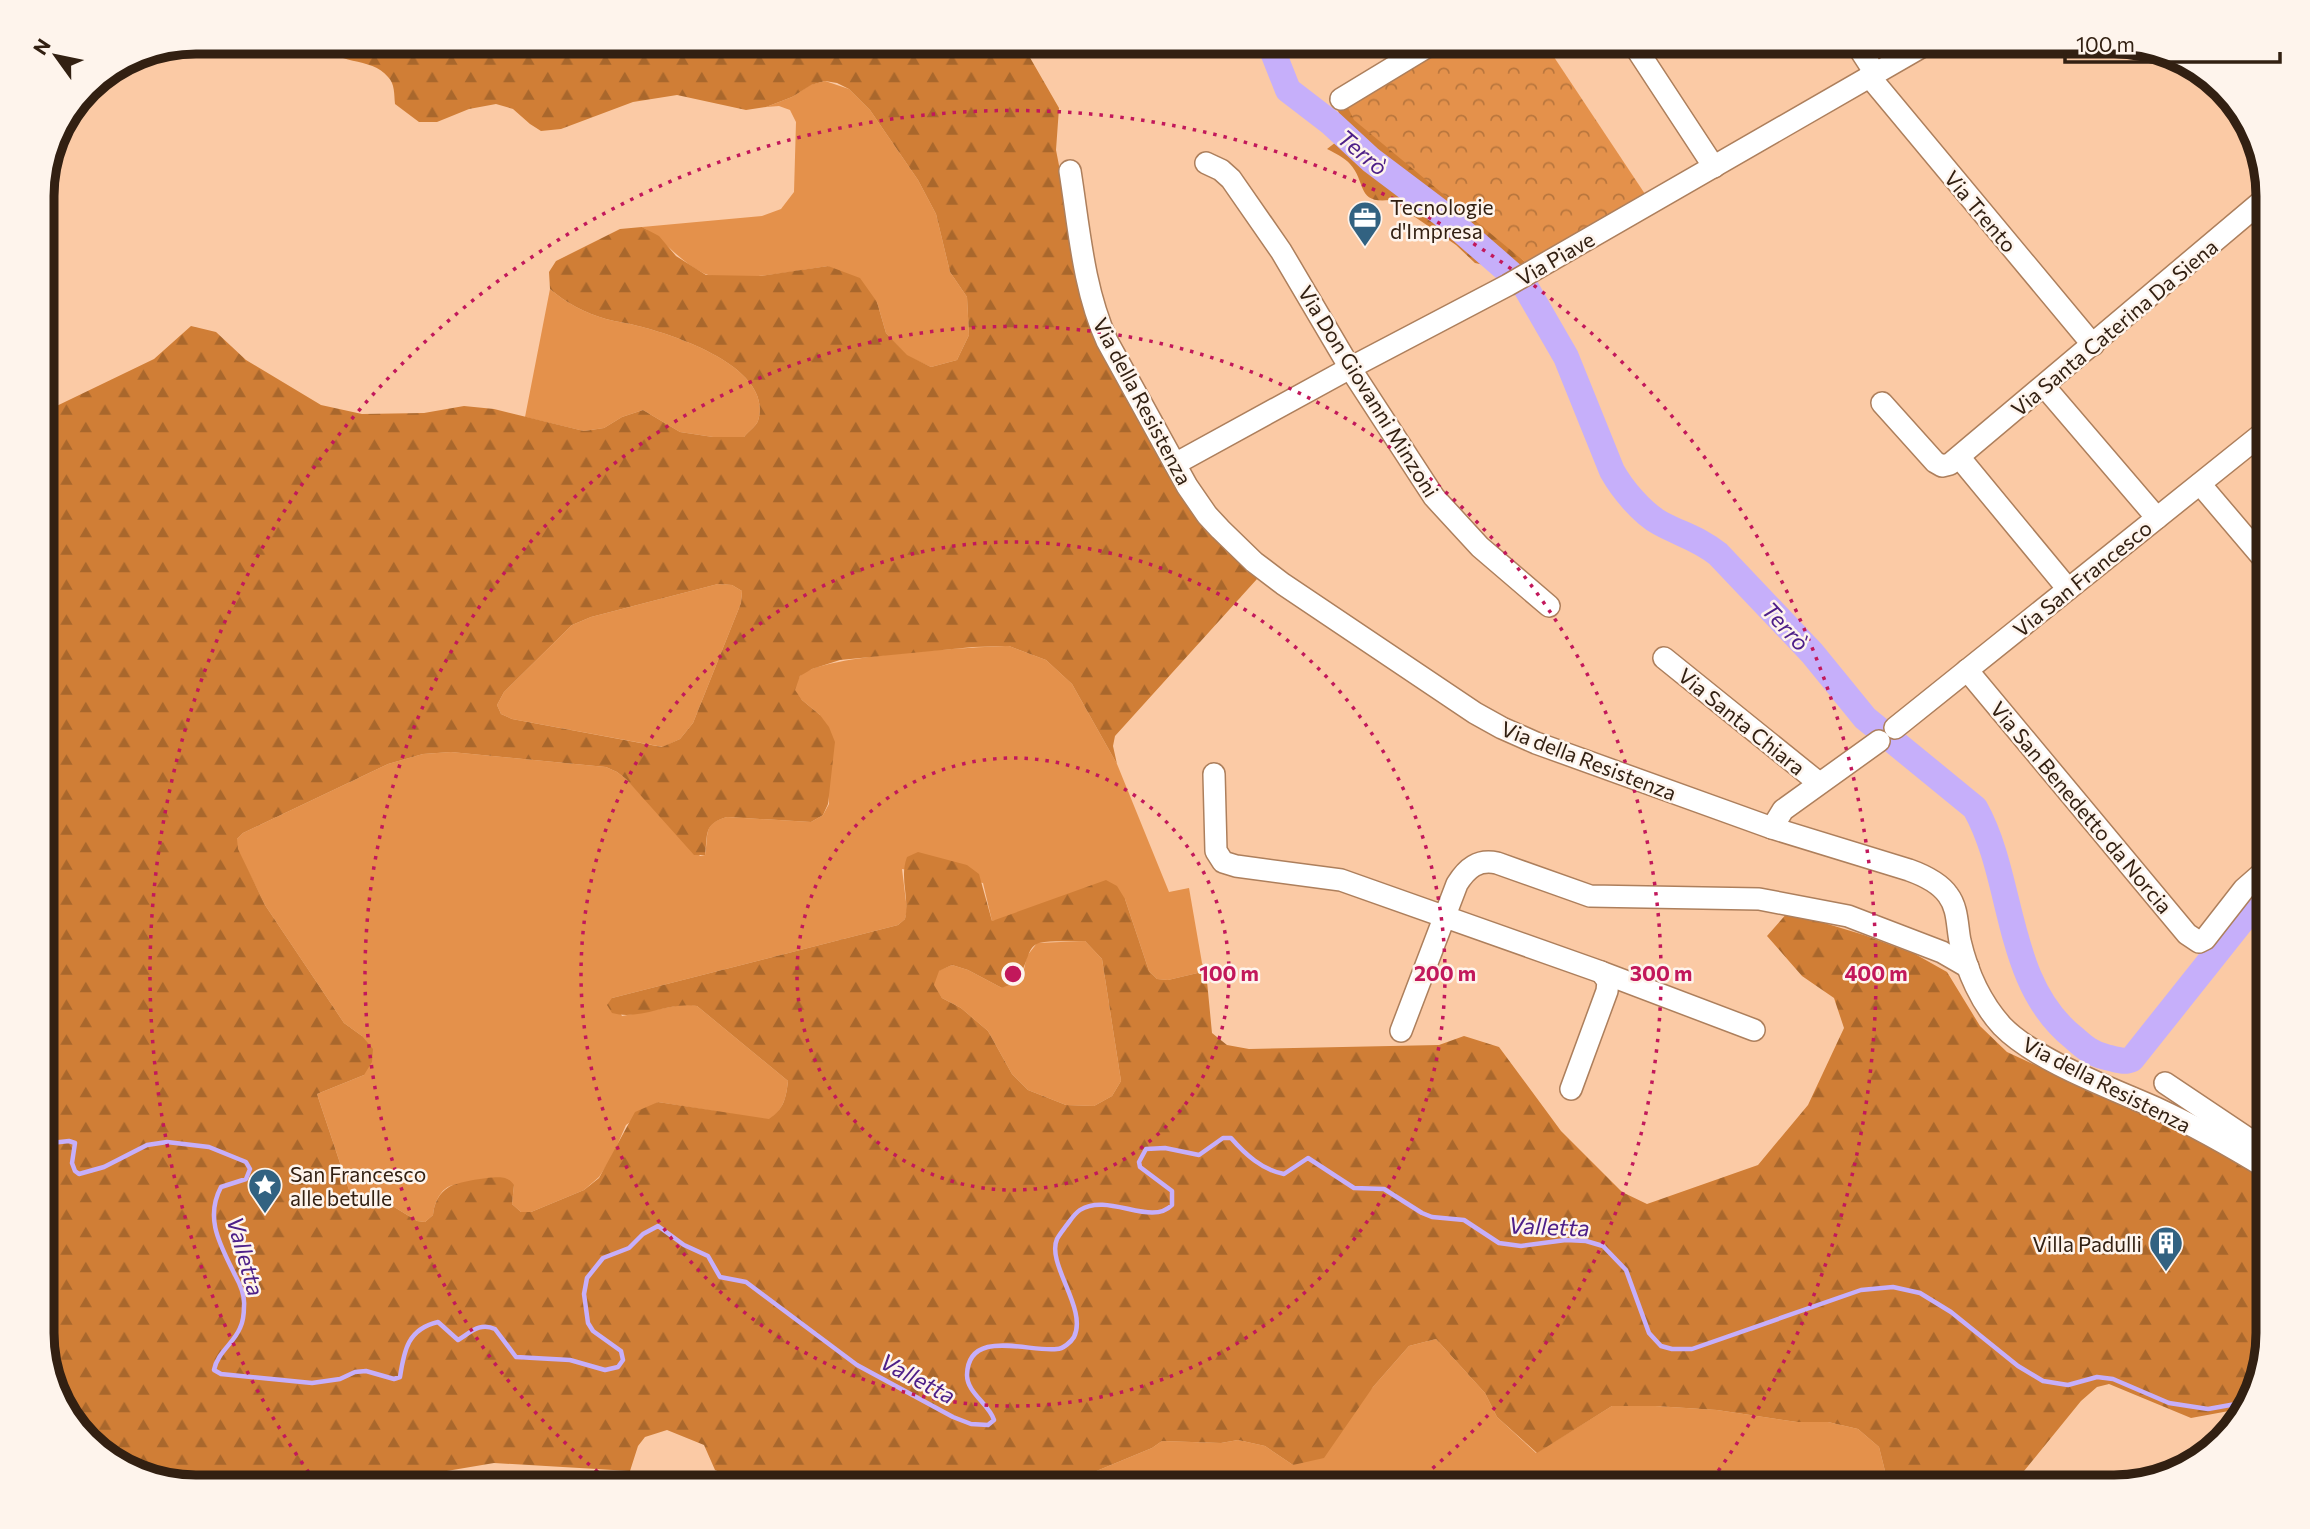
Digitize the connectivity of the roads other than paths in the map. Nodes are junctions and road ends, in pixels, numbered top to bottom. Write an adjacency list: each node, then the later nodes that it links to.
1 (1415, 54): 6 (street)
2 (1640, 54): 8 (street)
3 (1861, 54): 5 (street, Via Trento)
4 (1908, 54): 5 (street, Via Piave)
5 (1872, 74): 8 (street, Via Piave); 11 (street, Via Trento)
6 (1341, 99)
7 (1206, 163): 12 (street, Via Don Giovanni Minzoni)
8 (1714, 167): 12 (street, Via Piave)
9 (1070, 171): 17 (street, Via della Resistenza)
10 (2256, 206): 11 (street, Via Santa Caterina Da Siena)
11 (2093, 345): 13 (street, Via Santa Caterina Da Siena)
12 (1350, 368): 17 (street, Via Piave); 22 (street, Via Don Giovanni Minzoni)
13 (2044, 386): 16 (street, Via Santa Caterina Da Siena); 19 (street)
14 (1882, 403): 16 (street)
15 (2256, 439): 18 (street, Via San Francesco)
16 (1959, 457): 21 (street)
17 (1175, 464): 27 (street, Via della Resistenza)
18 (2200, 484): 19 (street, Via San Francesco); 20 (street)
19 (2157, 518): 21 (street, Via San Francesco)
20 (2256, 550)
21 (2068, 589): 24 (street, Via San Francesco)
22 (1549, 606)
23 (1664, 658): 26 (street, Via Santa Chiara)
24 (1967, 670): 26 (street, Via San Francesco); 28 (street, Via San Benedetto da Norcia)
25 (1214, 774): 29 (street)
26 (1819, 783): 27 (street, Via San Francesco)
27 (1772, 828): 30 (street, Via della Resistenza)
28 (2256, 878)
29 (1443, 917): 30 (street); 31 (street); 33 (street)
30 (1968, 967): 37 (street, Via della Resistenza)
31 (1601, 972): 32 (street); 35 (street)
32 (1754, 1030)
33 (1401, 1031)
34 (2165, 1083): 36 (street)
35 (1571, 1090)
36 (2256, 1144)
37 (2256, 1163)

